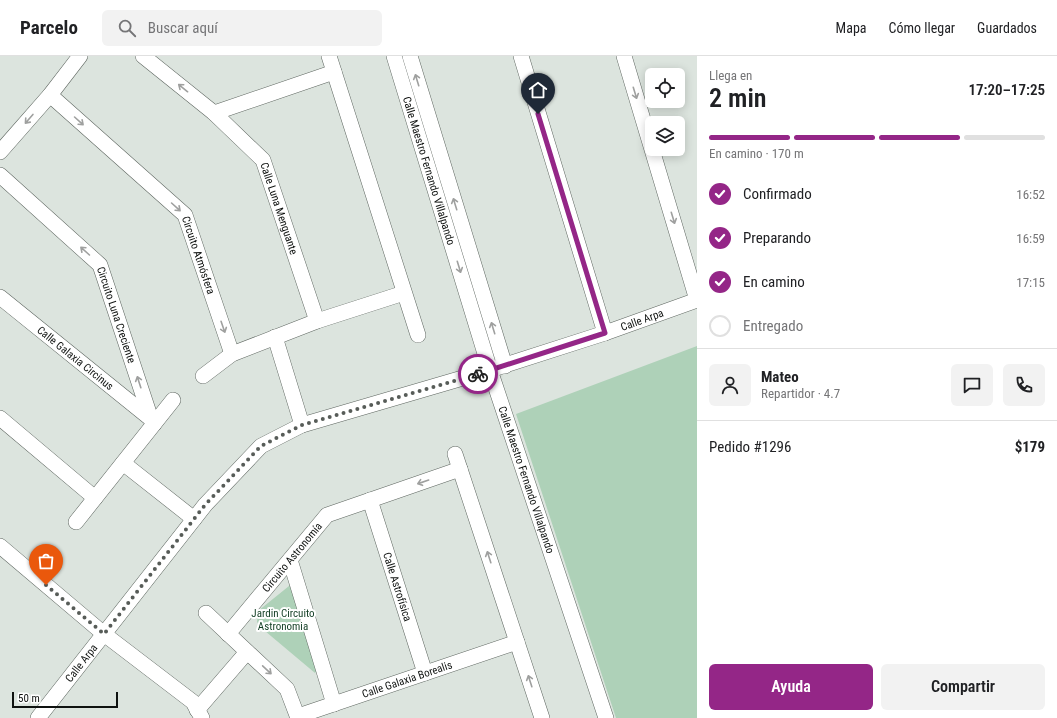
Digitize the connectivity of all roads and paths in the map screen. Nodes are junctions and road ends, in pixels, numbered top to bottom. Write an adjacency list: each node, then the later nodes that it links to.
1 (80, 56): 9 (street)
2 (143, 56): 10 (street, one-way to 2)
3 (329, 56): 8 (street)
4 (394, 56): 22 (street, Calle Maestro Fernando Villalpando, one-way to 22)
5 (410, 56): 21 (street, Calle Maestro Fernando Villalpando, one-way to 5)
6 (521, 56): 17 (street)
7 (624, 56): 15 (street, one-way to 15)
8 (334, 72): 10 (street); 13 (street)
9 (50, 95): 11 (street, one-way to 11); 20 (street, Circuito Atmósfera, one-way to 20)
10 (214, 113): 16 (street, Calle Luna Menguante)
11 (0, 152)
12 (0, 175): 26 (street, Circuito Luna Creciente, one-way to 12)
13 (404, 293): 16 (street); 18 (street)
14 (0, 297): 26 (street, Calle Galaxia Circinus)
15 (697, 300): 17 (street, Calle Arpa)
16 (318, 321): 19 (street)
17 (605, 333): 21 (street, Calle Arpa)
18 (418, 335)
19 (275, 337): 20 (street); 27 (street)
20 (232, 354): 23 (street)
21 (505, 366): 22 (street, Calle Arpa)
22 (490, 370): 27 (street, Calle Arpa); 48 (street, Calle Maestro Fernando Villalpando)
23 (203, 376)
24 (173, 400): 26 (street)
25 (0, 418): 31 (street)
26 (153, 422): 29 (street)
27 (302, 425): 33 (street, Calle Arpa)
28 (455, 454): 30 (street)
29 (123, 463): 31 (street); 33 (street)
30 (460, 469): 32 (street, Circuito Astronomía, one-way to 32); 40 (street, one-way to 30)
31 (96, 498): 34 (street)
32 (370, 500): 36 (street, Circuito Astronomía); 42 (street, Calle Astrofísica)
33 (194, 519): 38 (street, Calle Arpa)
34 (76, 522)
35 (0, 546): 38 (street)
36 (290, 560): 39 (street, Circuito Astronomía); 43 (street)
37 (206, 613): 39 (street)
38 (104, 634): 44 (street); 46 (street, Calle Arpa)
39 (228, 634): 41 (street)
40 (517, 642): 42 (street, Calle Galaxia Borealis); 47 (street, one-way to 40)
41 (247, 652): 44 (street); 45 (street, one-way to 45)
42 (425, 673): 43 (street, Calle Galaxia Borealis)
43 (334, 704): 45 (street, Calle Galaxia Borealis)
44 (200, 714)
45 (298, 717)
46 (38, 718)
47 (542, 718)
48 (606, 718)

